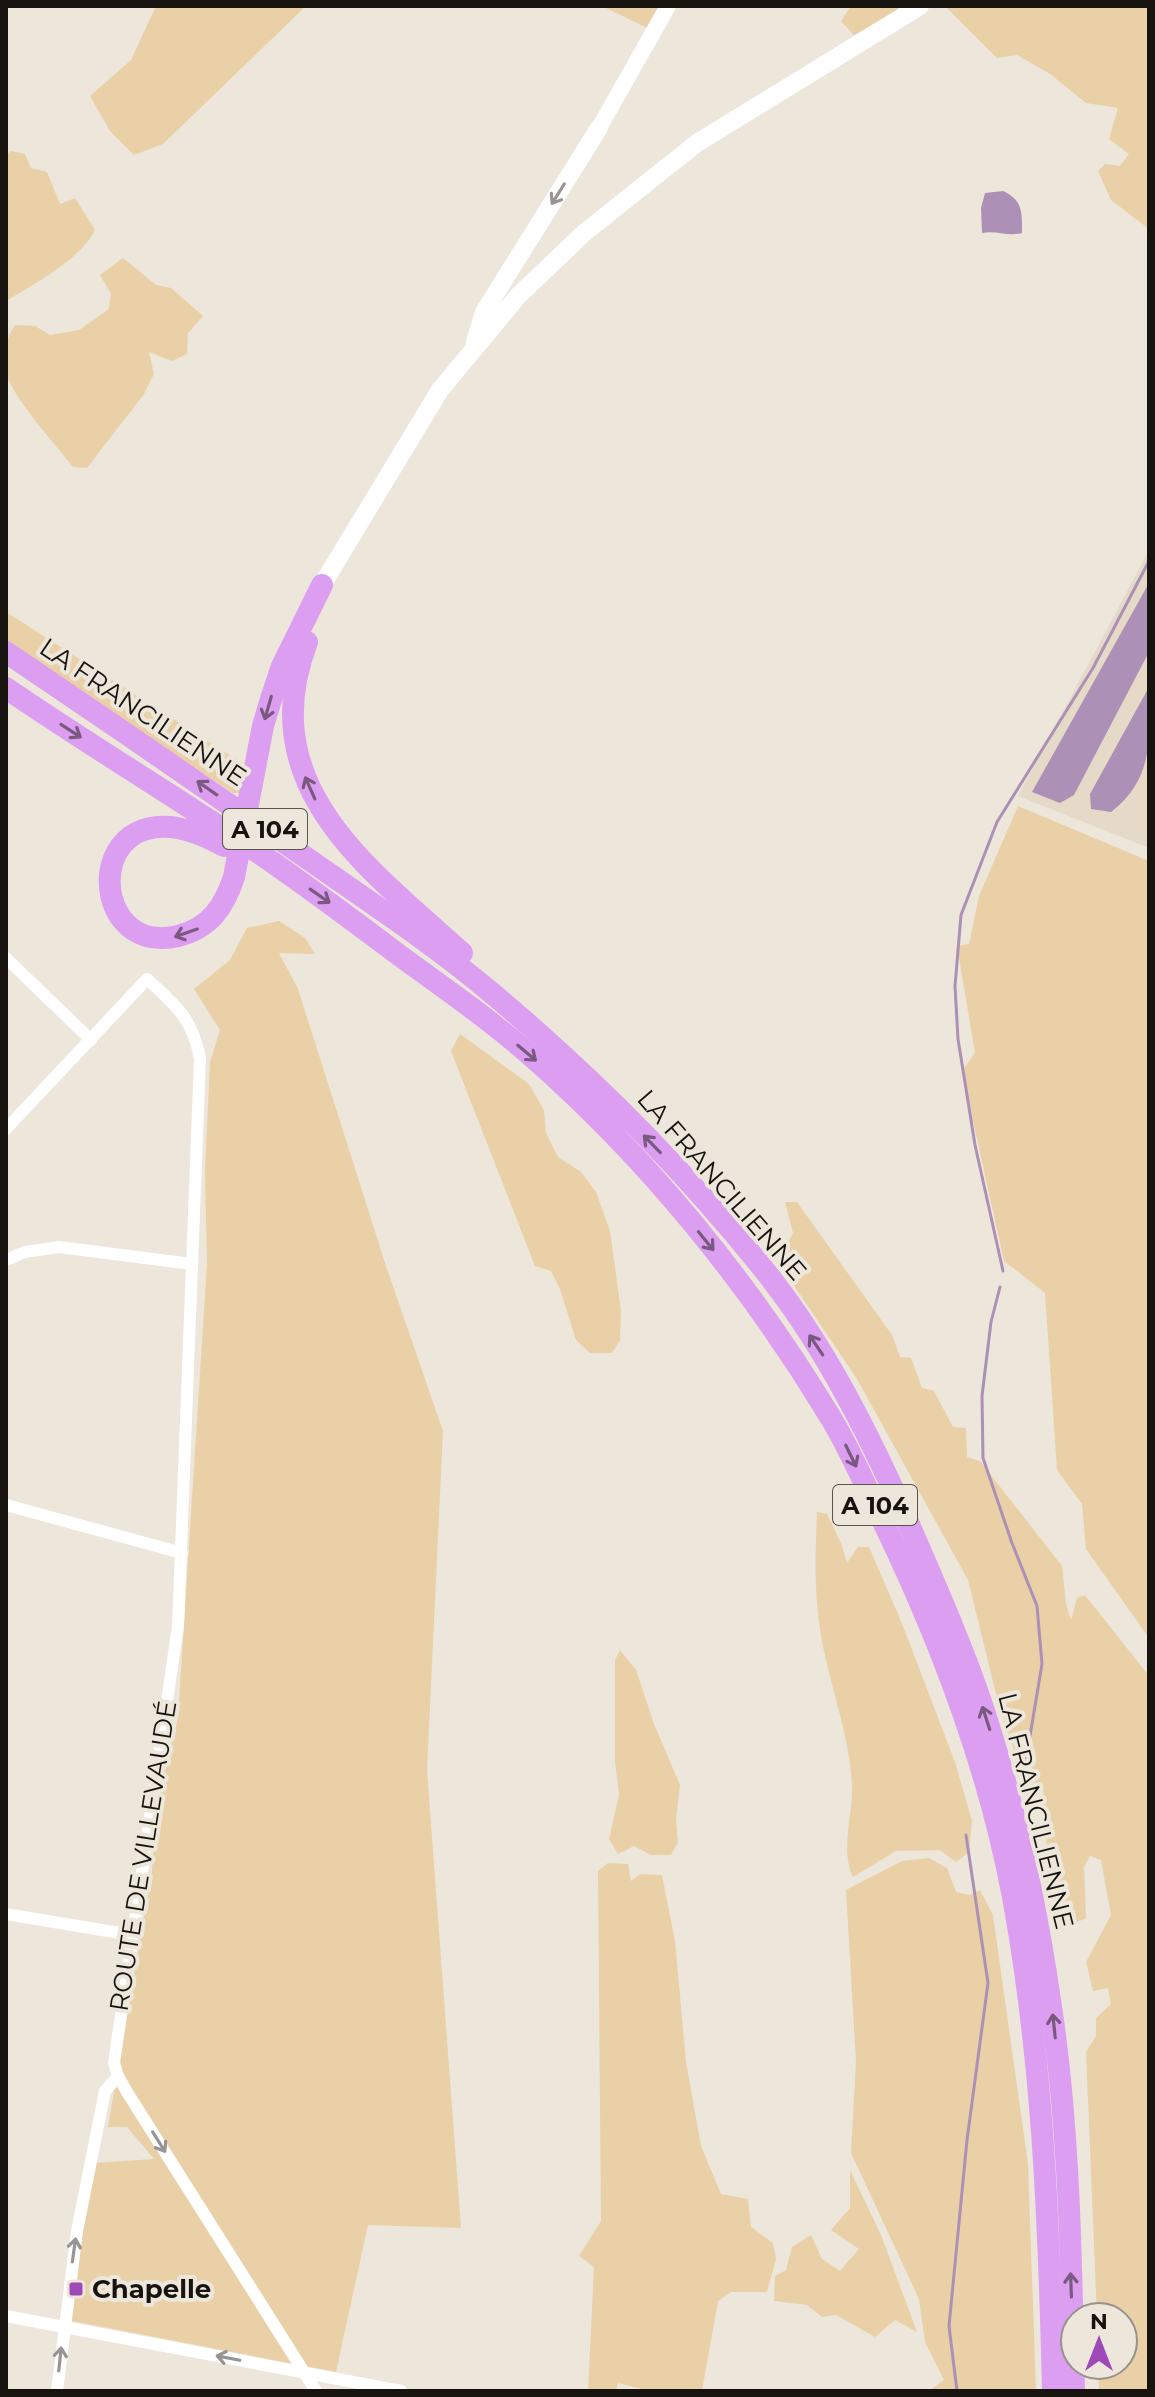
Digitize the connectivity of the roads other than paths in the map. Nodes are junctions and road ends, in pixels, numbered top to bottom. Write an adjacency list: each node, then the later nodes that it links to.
1 (668, 6): 5 (street)
2 (920, 6): 4 (main road)
3 (933, 6): 4 (main road)
4 (884, 29): 6 (main road)
5 (599, 128): 7 (main road, one-way to 7)
6 (551, 264): 7 (main road); 8 (main road)
7 (475, 345): 8 (main road)
8 (326, 588): 11 (highway, one-way to 11); 13 (highway, one-way to 8)
9 (6, 652): 13 (highway, LA FRANCILIENNE / A 104, one-way to 9)
10 (6, 688): 11 (highway, LA FRANCILIENNE / A 104, one-way to 11)
11 (256, 851): 30 (highway, LA FRANCILIENNE / A 104, one-way to 30)
12 (6, 958): 14 (street)
13 (518, 1016): 31 (highway, LA FRANCILIENNE / A 104, one-way to 13)
14 (91, 1040): 15 (street); 17 (street, ROUTE DE VILLEVAUDÉ)
15 (6, 1129)
16 (6, 1260): 17 (street)
17 (192, 1264): 19 (street, ROUTE DE VILLEVAUDÉ)
18 (6, 1505): 19 (street)
19 (182, 1553): 21 (street, ROUTE DE VILLEVAUDÉ)
20 (6, 1914): 21 (street)
21 (132, 1935): 22 (street, ROUTE DE VILLEVAUDÉ)
22 (118, 2076): 24 (street, one-way to 22); 25 (street, one-way to 25)
23 (6, 2316): 24 (street)
24 (63, 2327): 25 (street, one-way to 24); 26 (street, one-way to 24)
25 (305, 2373): 27 (street); 28 (street); 29 (street)
26 (57, 2391)
27 (303, 2391)
28 (316, 2391)
29 (401, 2391)
30 (1053, 2391)
31 (1074, 2391)

